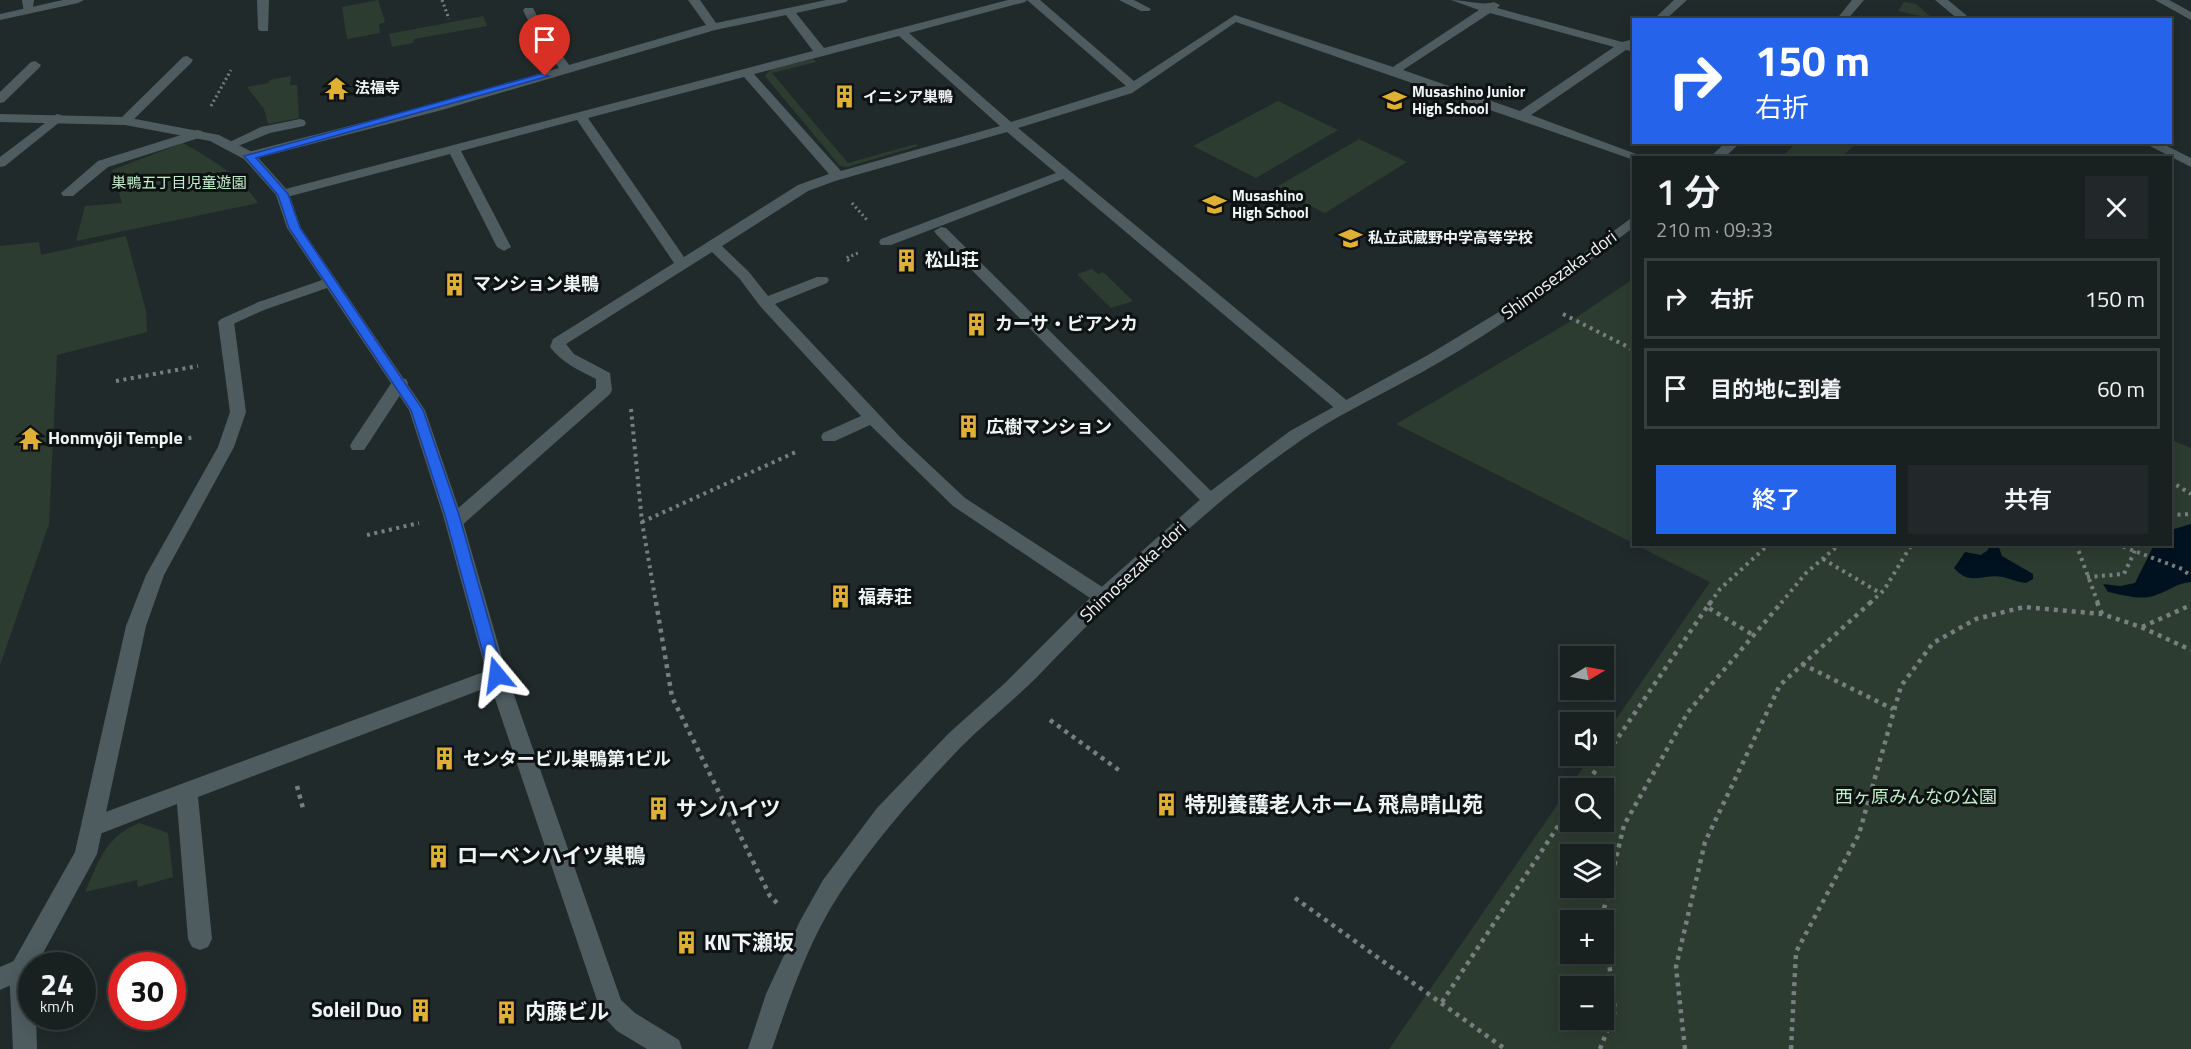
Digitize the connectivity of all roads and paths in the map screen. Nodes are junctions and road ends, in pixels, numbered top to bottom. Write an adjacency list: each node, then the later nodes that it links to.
1 (78, 0): 15 (street)
2 (263, 0): 27 (street)
3 (442, 0): 25 (path)
4 (694, 0): 26 (street)
5 (842, 0): 19 (street)
6 (1021, 0): 28 (street)
7 (1033, 0): 37 (street)
8 (1125, 0): 17 (street)
9 (1457, 0): 16 (street)
10 (1504, 0): 16 (street)
11 (1681, 0): 22 (street)
12 (1858, 0): 23 (street)
13 (1941, 0): 24 (street)
14 (2161, 0): 21 (street)
15 (28, 6): 20 (street)
16 (1490, 8): 29 (street); 35 (street)
17 (1145, 9)
18 (529, 10): 34 (street)
19 (789, 10): 26 (street); 30 (street)
20 (0, 17)
21 (2191, 17)
22 (1660, 18)
23 (1843, 18)
24 (1964, 18)
25 (449, 19)
26 (713, 27): 34 (street)
27 (264, 29)
28 (900, 31): 30 (street); 45 (street)
29 (1630, 45): 40 (street)
30 (821, 53): 36 (street)
31 (187, 60): 43 (street)
32 (35, 65): 38 (street)
33 (231, 70): 46 (path)
34 (566, 70): 51 (street)
35 (1394, 70): 37 (street); 40 (street)
36 (746, 72): 39 (street); 57 (street)
37 (1134, 87): 45 (street)
38 (0, 99)
39 (580, 115): 50 (street); 65 (street)
40 (1522, 115): 52 (street)
41 (0, 118): 42 (street)
42 (57, 118): 43 (street); 54 (street)
43 (125, 121): 46 (street)
44 (300, 123): 49 (street)
45 (1009, 127): 56 (street); 57 (street)
46 (197, 134): 49 (street); 58 (street)
47 (1732, 144): 53 (street)
48 (2152, 144): 55 (street)
49 (228, 146): 51 (street)
50 (454, 150): 59 (street); 64 (street)
51 (249, 156): 59 (street)
52 (1635, 156)
53 (1718, 156)
54 (0, 163)
55 (2191, 163)
56 (1065, 174): 62 (street); 75 (street)
57 (834, 177): 62 (path); 63 (street)
58 (68, 193)
59 (283, 194): 67 (street)
60 (1632, 222): 75 (street, Shimosezaka-dori)
61 (940, 231): 83 (street)
62 (886, 242): 66 (path)
63 (712, 244): 65 (street); 68 (street)
64 (504, 247)
65 (682, 265): 86 (street)
66 (822, 280): 68 (street)
67 (331, 282): 71 (street); 73 (street)
68 (765, 303): 76 (street)
69 (1563, 314): 70 (path)
70 (1632, 349)
71 (231, 359): 72 (path); 77 (street)
72 (116, 381)
73 (400, 383): 80 (street); 86 (street)
74 (630, 397): 87 (path)
75 (1344, 407): 83 (street, Shimosezaka-dori)
76 (872, 418): 79 (street); 100 (street)
77 (233, 429): 78 (path); 115 (street)
78 (146, 432)
79 (829, 437): 87 (path)
80 (358, 446)
81 (2172, 482): 82 (path)
82 (2191, 494)
83 (1210, 500): 100 (street, Shimosezaka-dori)
84 (2191, 514): 85 (path)
85 (2172, 515)
86 (453, 518): 88 (path); 108 (street)
87 (642, 522): 117 (path)
88 (367, 536)
89 (1768, 546): 102 (path)
90 (1838, 546): 96 (path)
91 (1911, 546): 99 (path)
92 (2077, 546): 98 (path)
93 (2121, 546): 95 (path)
94 (2137, 546): 95 (path)
95 (2135, 551): 97 (path); 98 (path)
96 (1823, 559): 99 (path); 105 (path)
97 (2191, 576)
98 (2087, 577): 103 (path)
99 (1880, 593): 107 (path)
100 (1103, 597): 123 (street, Shimosezaka-dori)
101 (2191, 605): 104 (path)
102 (1707, 607): 105 (path); 112 (path)
103 (2102, 614): 104 (path); 109 (path)
104 (2141, 627): 106 (path)
105 (1753, 635): 125 (path)
106 (2191, 650)
107 (1802, 664): 109 (path); 126 (path)
108 (497, 675): 113 (street); 122 (street)
109 (1893, 709): 127 (path)
110 (1050, 720): 111 (path)
111 (1120, 771)
112 (1590, 778)
113 (188, 791): 115 (street); 118 (street)
114 (1560, 823): 120 (path)
115 (92, 827): 119 (street)
116 (1295, 898): 120 (path)
117 (779, 905)
118 (200, 939)
119 (11, 974): 121 (street)
120 (1442, 1002): 124 (path)
121 (25, 1049)
122 (670, 1049)
123 (760, 1049)
124 (1504, 1049)
125 (1600, 1049)
126 (1685, 1049)
127 (1791, 1049)

